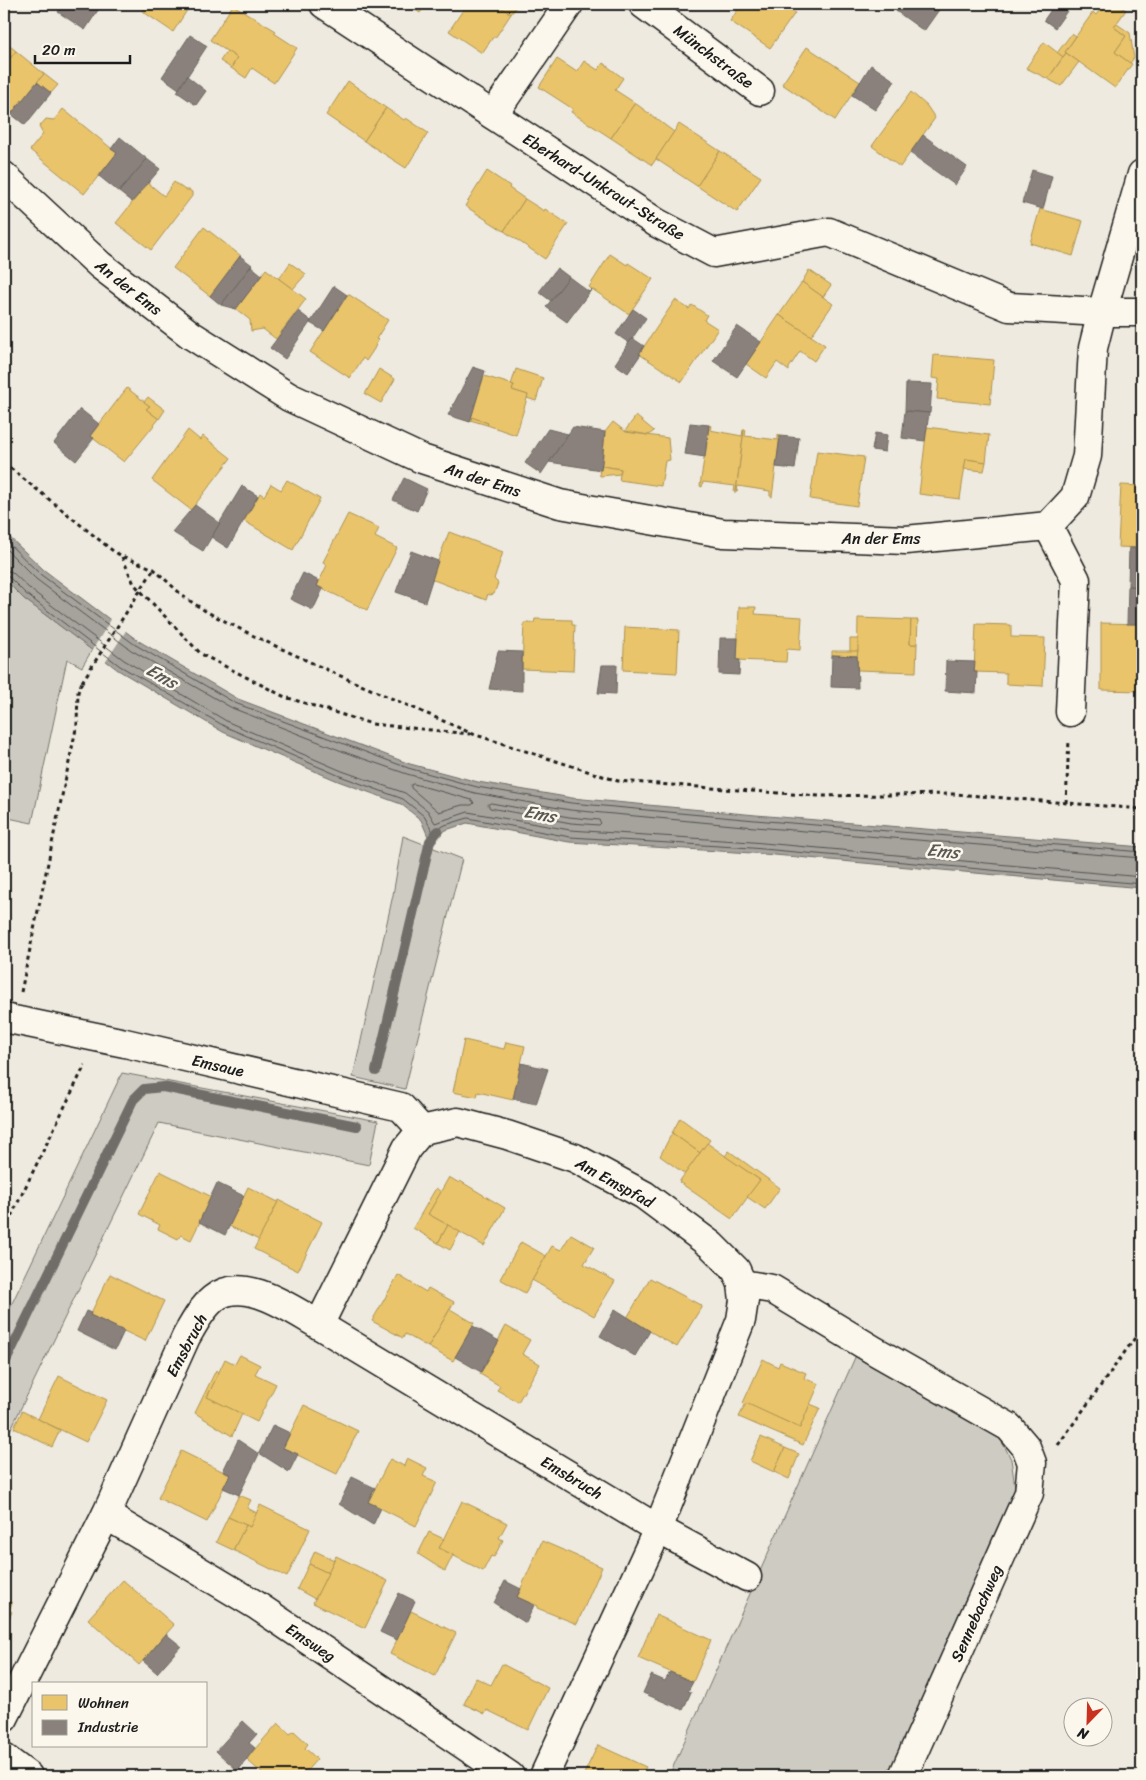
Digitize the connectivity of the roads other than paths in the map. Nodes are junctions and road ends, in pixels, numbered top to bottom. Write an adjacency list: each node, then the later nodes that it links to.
1 (324, 4): 5 (street, Eberhard-Unkraut-Straße)
2 (569, 4): 5 (street)
3 (643, 4): 4 (street, Münchstraße)
4 (760, 91)
5 (493, 115): 8 (street, Eberhard-Unkraut-Straße)
6 (1142, 174): 8 (street)
7 (4, 176): 10 (street, An der Ems)
8 (1102, 312): 9 (street, Eberhard-Unkraut-Straße); 10 (street)
9 (1142, 312)
10 (1048, 526): 11 (street)
11 (1070, 712)
12 (10, 1019): 13 (street, Emsaue)
13 (422, 1130): 14 (street, Am Emspfad); 15 (street)
14 (742, 1284): 17 (street); 24 (street, Sennebachweg)
15 (319, 1325): 16 (street, Emsbruch); 17 (street, Emsbruch)
16 (106, 1515): 19 (street, Emsbruch); 22 (street, Emsweg)
17 (658, 1529): 18 (street, Emsbruch); 23 (street)
18 (747, 1577)
19 (4, 1718)
20 (4, 1758): 21 (street)
21 (28, 1776)
22 (510, 1776)
23 (544, 1776)
24 (903, 1776)

